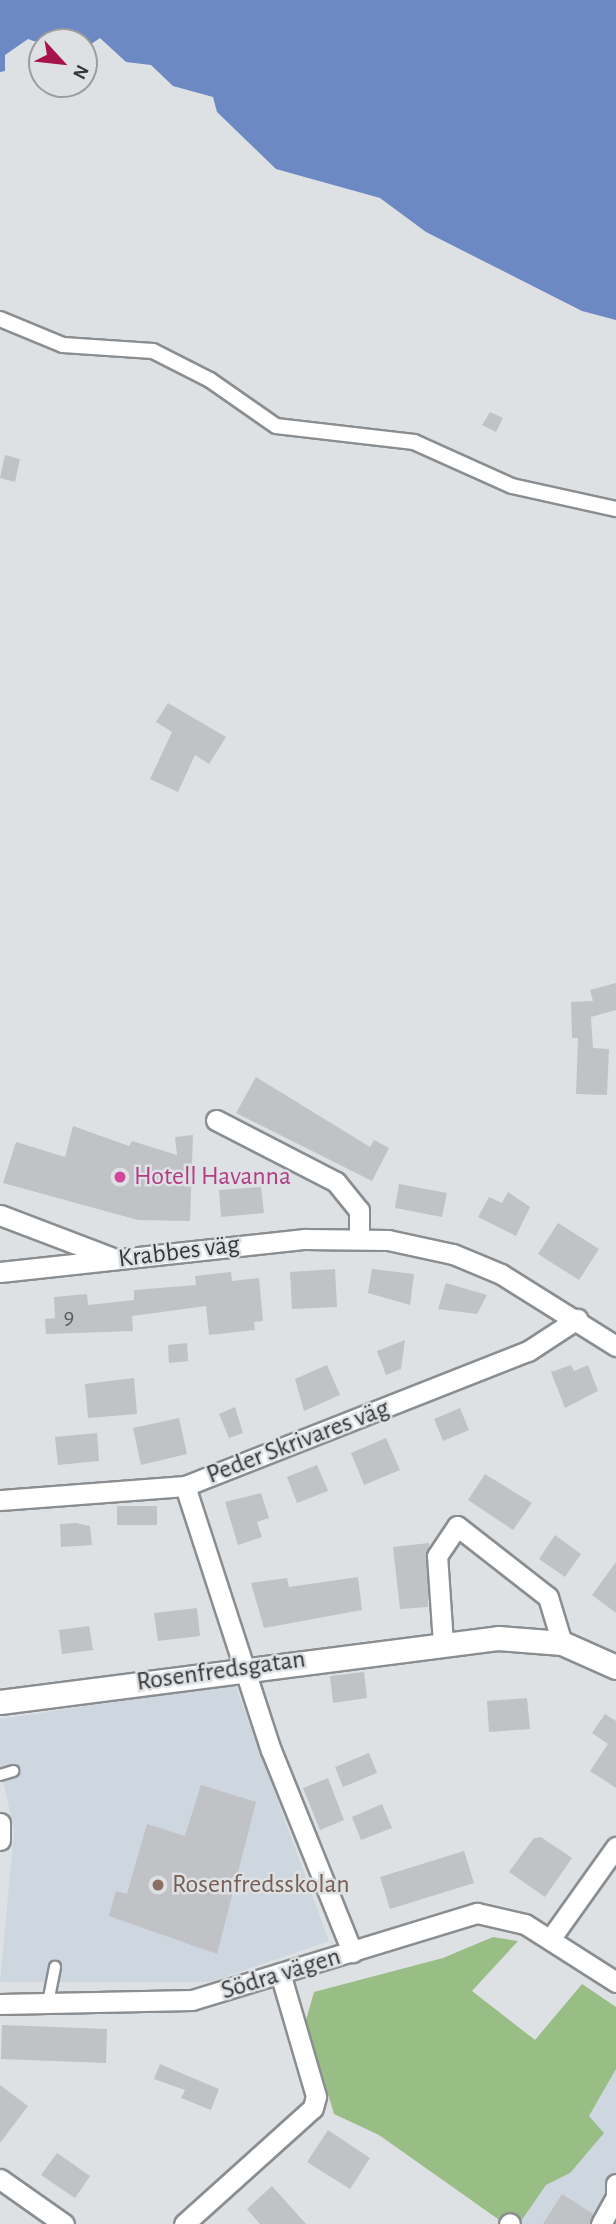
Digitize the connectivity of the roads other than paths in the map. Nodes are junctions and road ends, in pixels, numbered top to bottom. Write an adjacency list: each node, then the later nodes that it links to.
1 (0, 319): 2 (street)
2 (616, 509)
3 (216, 1120): 5 (street)
4 (0, 1215): 6 (street)
5 (359, 1237): 6 (street, Krabbes väg); 8 (street, Krabbes väg)
6 (117, 1260): 7 (street, Krabbes väg)
7 (0, 1272)
8 (578, 1319): 9 (street, Krabbes väg); 10 (street, Peder Skrivares väg)
9 (616, 1346)
10 (185, 1486): 11 (street, Peder Skrivares väg); 14 (street)
11 (0, 1500)
12 (443, 1643): 13 (street, Rosenfredsgatan); 13 (street); 14 (street, Rosenfredsgatan)
13 (562, 1643): 15 (street, Rosenfredsgatan)
14 (242, 1667): 16 (street, Rosenfredsgatan); 23 (street)
15 (616, 1667)
16 (0, 1702)
17 (13, 1771): 18 (lane)
18 (0, 1775)
19 (0, 1823): 20 (street)
20 (0, 1840)
21 (616, 1847): 22 (street)
22 (551, 1938): 23 (street, Södra vägen); 26 (street, Södra vägen)
23 (352, 1952): 25 (street, Södra vägen)
24 (55, 1967): 27 (lane)
25 (280, 1973): 27 (street, Södra vägen); 32 (street)
26 (616, 1982)
27 (48, 2003): 28 (street, Södra vägen)
28 (0, 2004)
29 (0, 2179): 31 (street)
30 (616, 2184): 33 (street)
31 (64, 2224)
32 (184, 2224)
33 (601, 2224)

